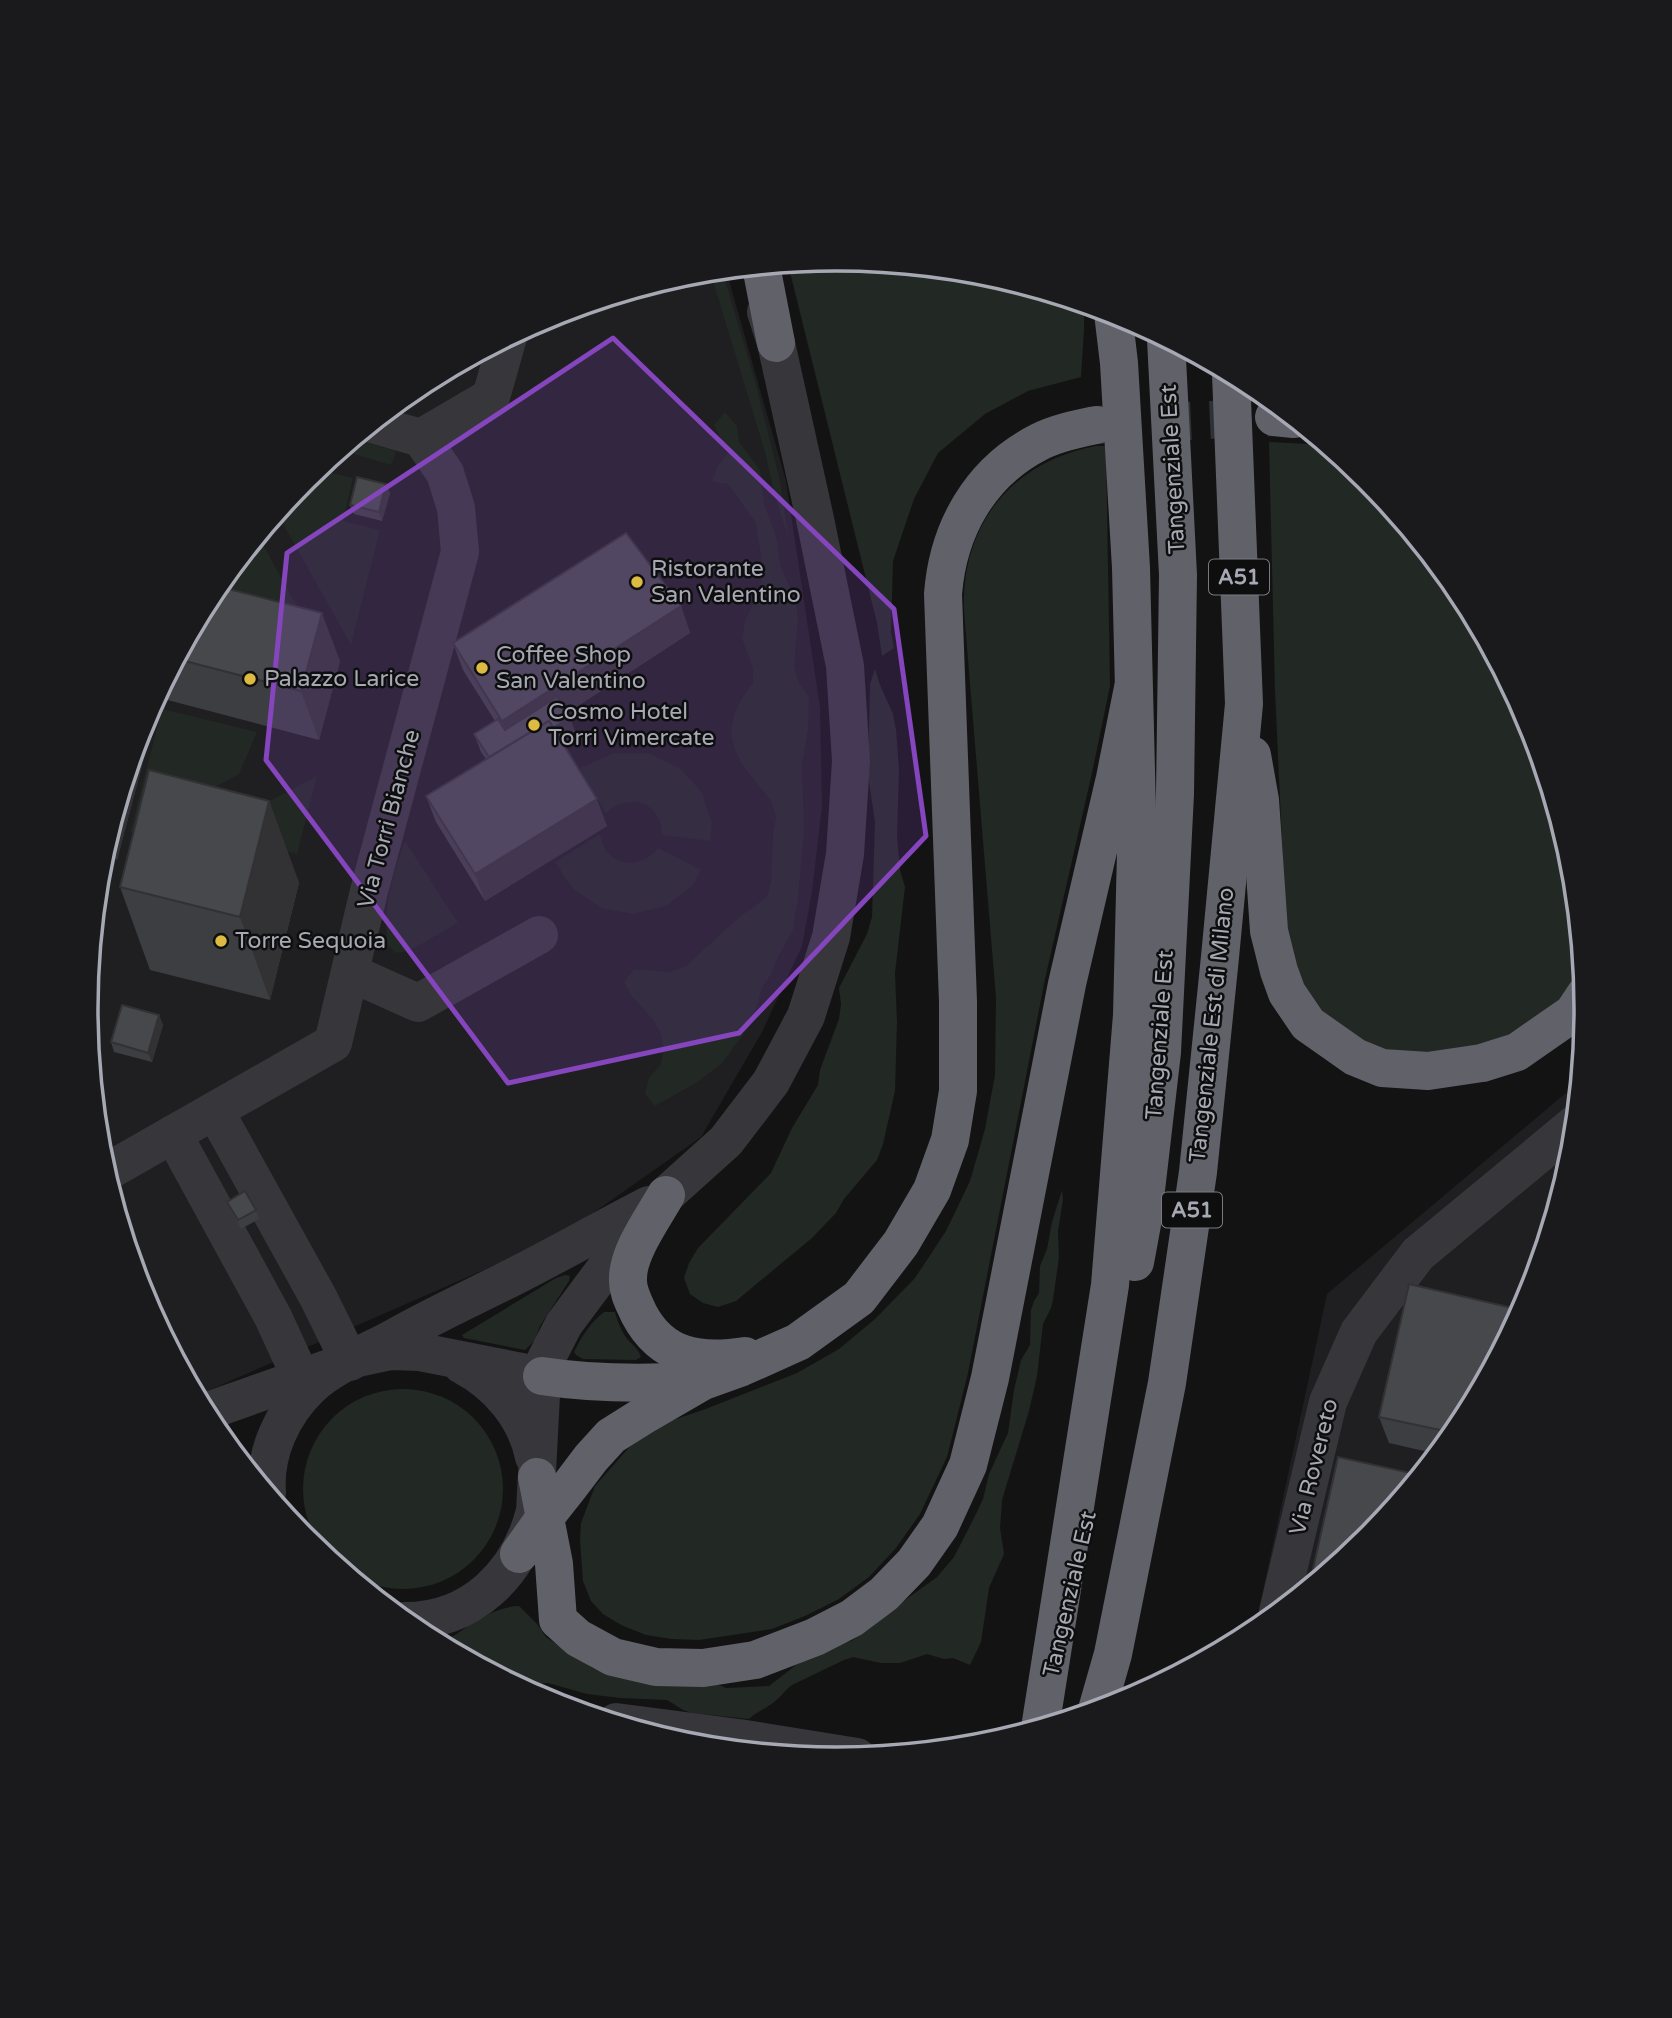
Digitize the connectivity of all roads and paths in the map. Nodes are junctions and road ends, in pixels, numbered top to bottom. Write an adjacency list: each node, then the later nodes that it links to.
1 (763, 275): 4 (highway)
2 (753, 276): 4 (street)
3 (1115, 328): 11 (highway)
4 (776, 343): 20 (street)
5 (1167, 349): 36 (highway, Tangenziale Est / A51)
6 (505, 350): 10 (street)
7 (1231, 386): 12 (highway, Tangenziale Est di Milano / A51)
8 (1096, 425): 21 (highway)
9 (383, 427): 10 (street)
10 (421, 438): 14 (street, Via Torri Bianche)
11 (1133, 688): 30 (highway); 35 (highway)
12 (1244, 704): 15 (highway); 34 (highway, Tangenziale Est di Milano / A51)
13 (539, 935): 14 (street)
14 (351, 973): 16 (street, Via Torri Bianche)
15 (1574, 1012)
16 (215, 1111): 17 (street, Via Torri Bianche); 23 (street)
17 (173, 1134): 19 (street, Via Torri Bianche); 25 (street)
18 (1562, 1138): 32 (street, Via Rovereto)
19 (115, 1168)
20 (666, 1195): 21 (highway); 23 (street); 24 (street)
21 (798, 1342): 26 (highway)
22 (429, 1354): 23 (street); 24 (street); 28 (street)
23 (349, 1362): 25 (street); 29 (street)
24 (542, 1376): 26 (highway); 28 (street)
25 (301, 1378): 27 (street)
26 (703, 1381): 30 (highway)
27 (215, 1408)
28 (537, 1476): 30 (highway); 31 (street)
29 (267, 1479)
30 (545, 1516): 31 (highway)
31 (519, 1554): 33 (street)
32 (1282, 1596)
33 (420, 1619)
34 (1101, 1698)
35 (1041, 1718)
36 (1042, 1718)

